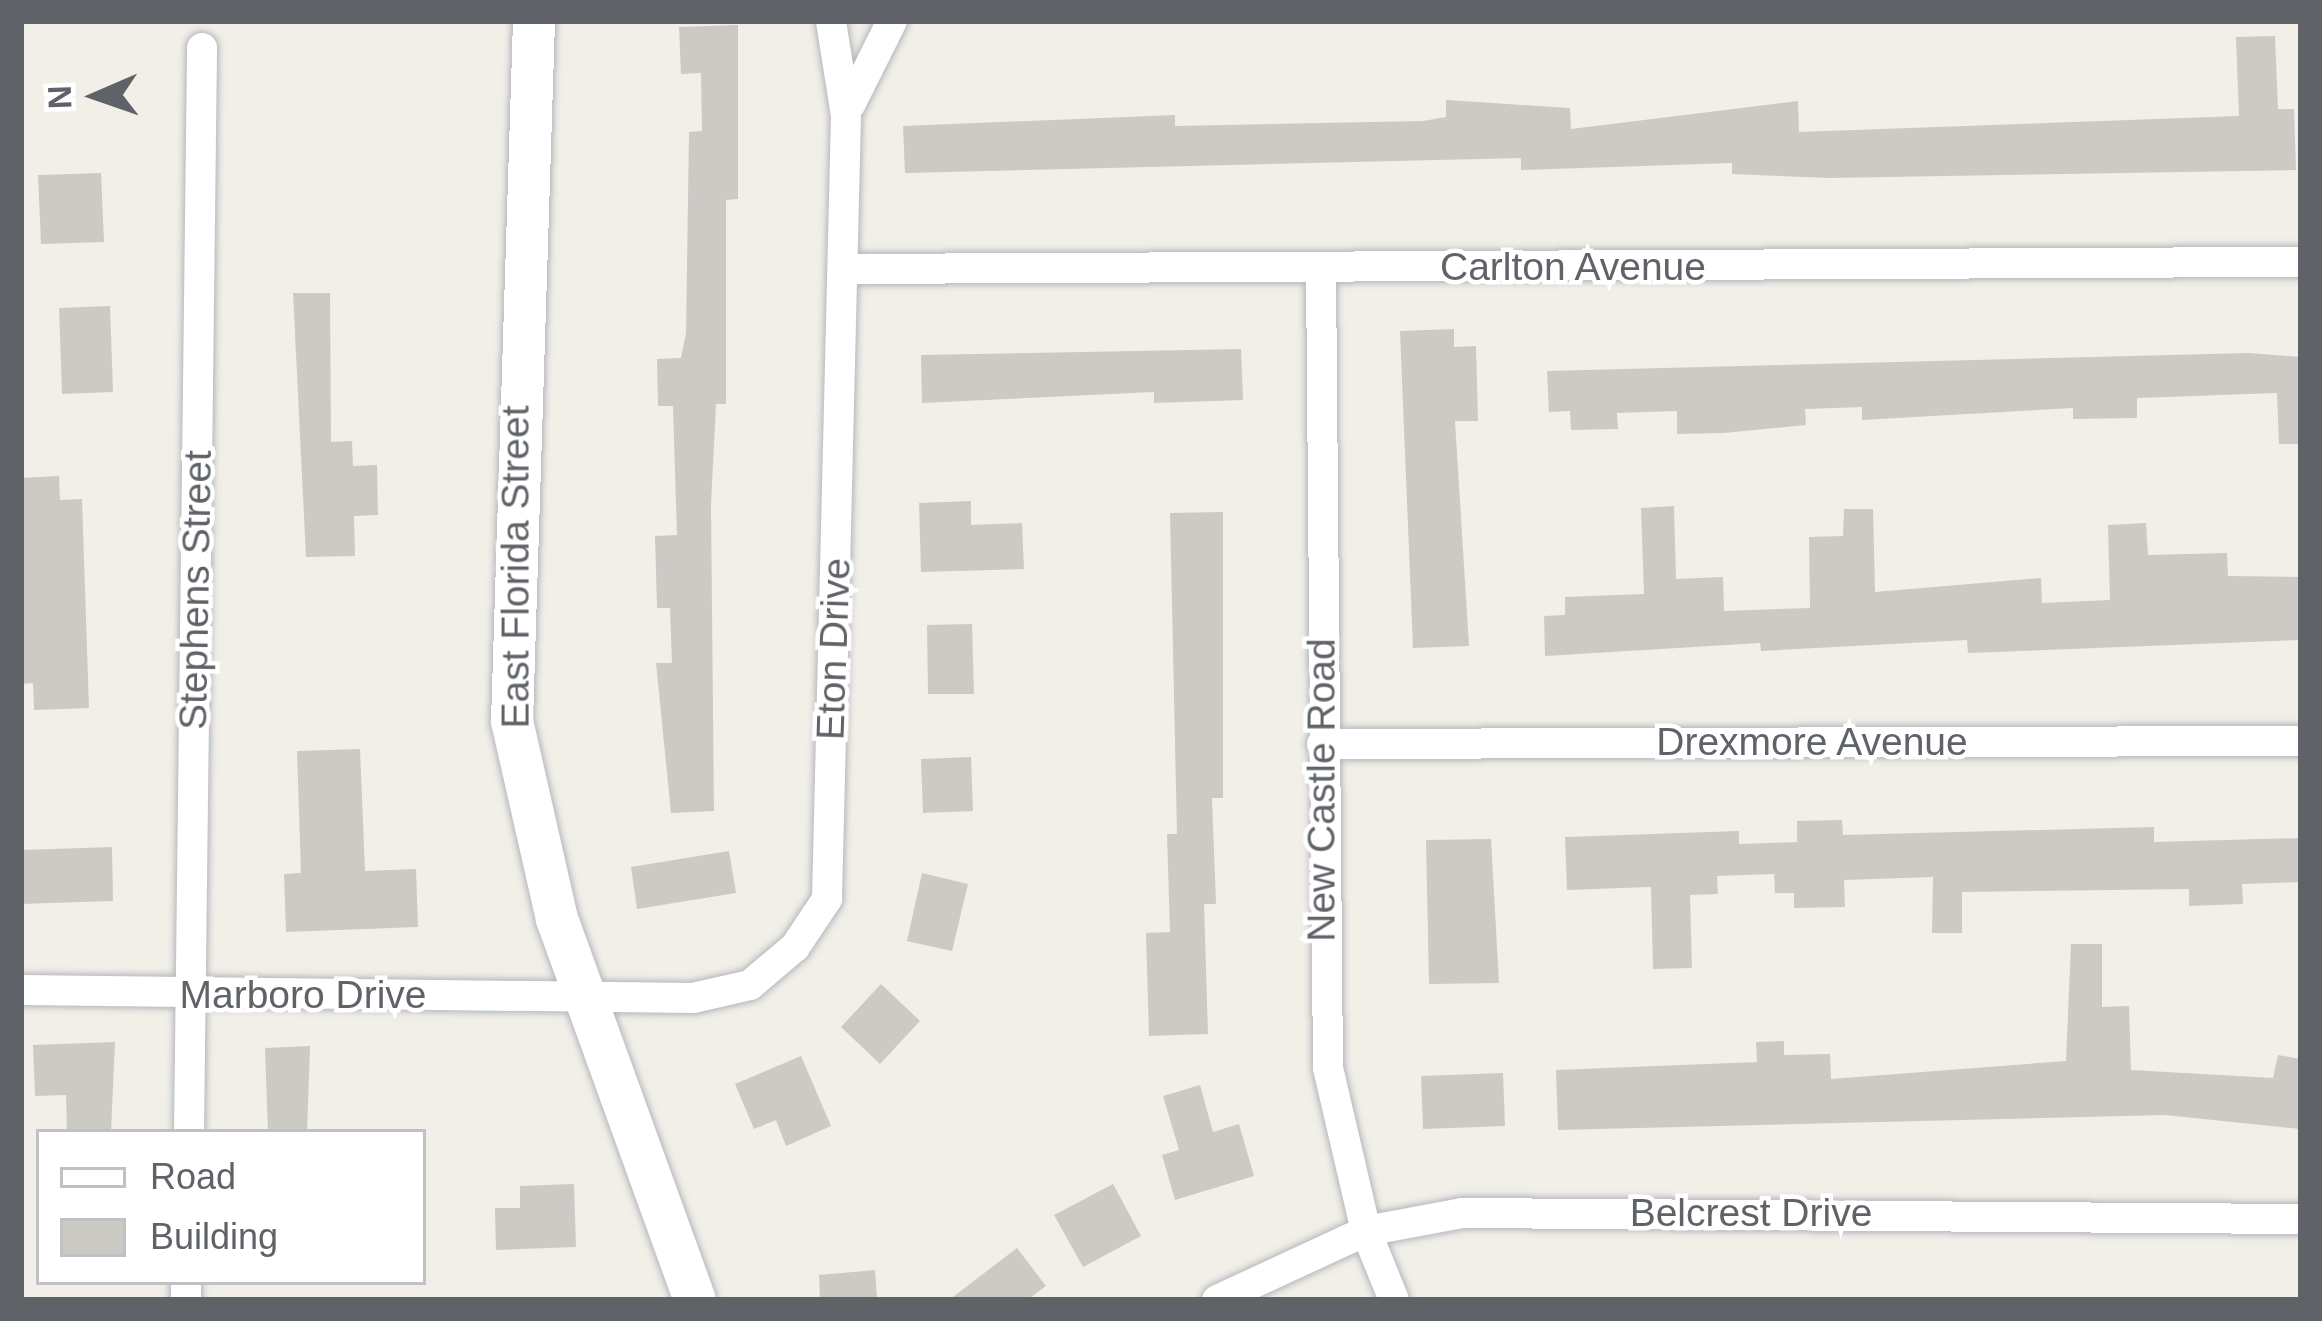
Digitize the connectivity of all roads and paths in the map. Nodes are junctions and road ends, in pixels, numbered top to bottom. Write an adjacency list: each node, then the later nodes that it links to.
1 (831, 21): 5 (street, Eton Drive)
2 (892, 21): 5 (street, Eton Drive)
3 (533, 39): 13 (main road, East Florida Street)
4 (202, 48): 12 (street, Stephens Street)
5 (846, 116): 7 (street, Eton Drive)
6 (2301, 262): 8 (street, Carlton Avenue)
7 (844, 268): 8 (street, Carlton Avenue); 13 (street, Eton Drive)
8 (1321, 269): 10 (street, New Castle Road)
9 (2301, 741): 10 (street, Drexmore Avenue)
10 (1322, 744): 16 (street, New Castle Road)
11 (21, 990): 12 (street, Marboro Drive)
12 (191, 995): 13 (street, Marboro Drive); 14 (street, Stephens Street)
13 (585, 997): 17 (main road, East Florida Street)
14 (189, 1129)
15 (2301, 1220): 16 (street, Belcrest Drive)
16 (1366, 1231): 18 (street, Belcrest Drive); 19 (street, New Castle Road)
17 (695, 1300)
18 (1217, 1300)
19 (1394, 1300)

